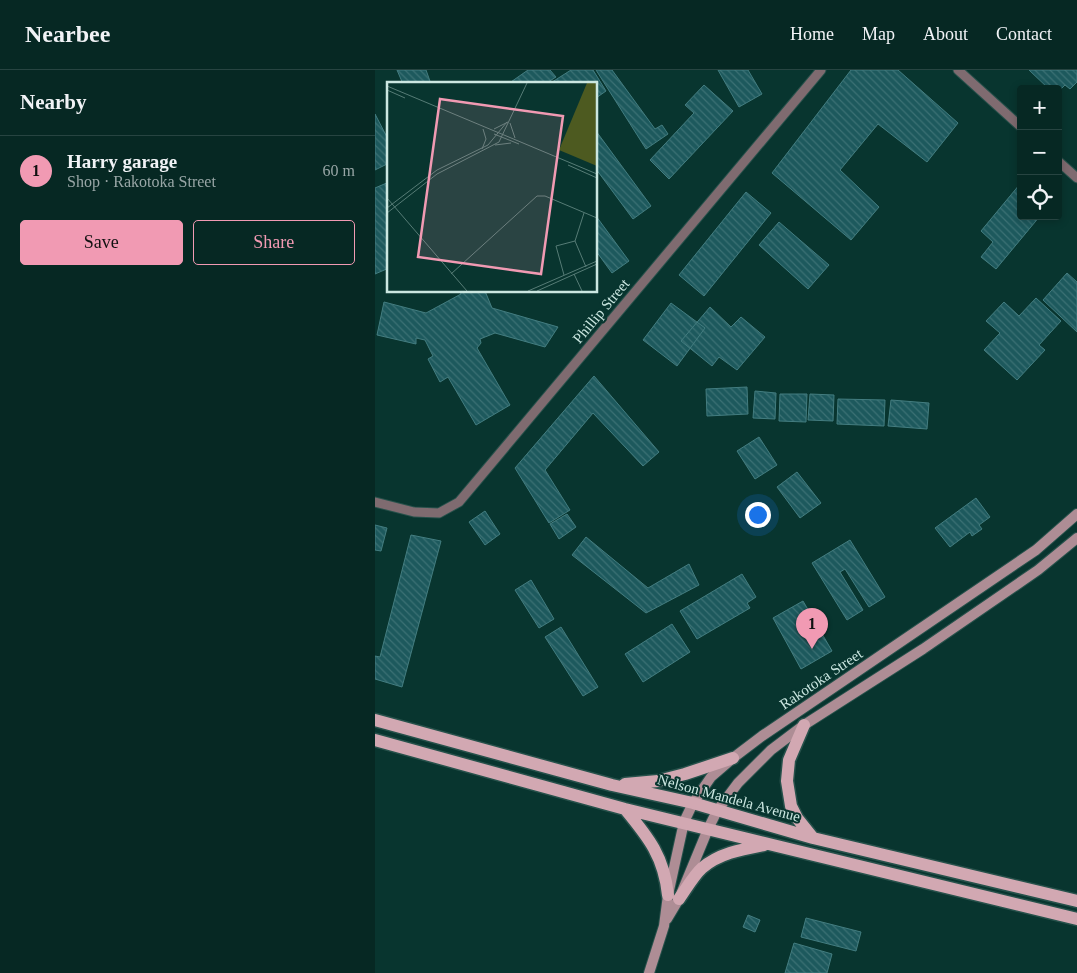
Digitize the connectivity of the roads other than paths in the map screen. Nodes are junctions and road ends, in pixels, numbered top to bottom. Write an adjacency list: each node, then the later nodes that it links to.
1 (821, 70): 6 (lane, Phillip Street)
2 (958, 70): 3 (lane)
3 (1017, 123)
4 (1062, 165): 5 (lane)
5 (1077, 178)
6 (375, 502)
7 (1077, 514): 12 (street, Rakotoka Street)
8 (1077, 538): 10 (street, Rakotoka Street)
9 (375, 720): 13 (main road, Nelson Mandela Avenue)
10 (804, 725): 16 (street, Rakotoka Street); 19 (main road)
11 (375, 740): 15 (main road)
12 (733, 758): 13 (main road); 14 (street, Rakotoka Street)
13 (612, 785): 14 (main road, Nelson Mandela Avenue)
14 (693, 803): 16 (main road, Nelson Mandela Avenue); 17 (street, Rakotoka Street)
15 (625, 809): 17 (main road); 21 (main road)
16 (717, 811): 18 (street, Rakotoka Street); 19 (main road, Nelson Mandela Avenue)
17 (684, 822): 18 (main road); 21 (street, Rakotoka Street)
18 (708, 829): 20 (main road); 21 (street, Rakotoka Street)
19 (813, 838): 22 (main road, Nelson Mandela Avenue)
20 (769, 844): 21 (main road); 23 (main road)
21 (673, 897): 24 (street, Rakotoka Street)
22 (1077, 901)
23 (1077, 919)
24 (649, 973)

